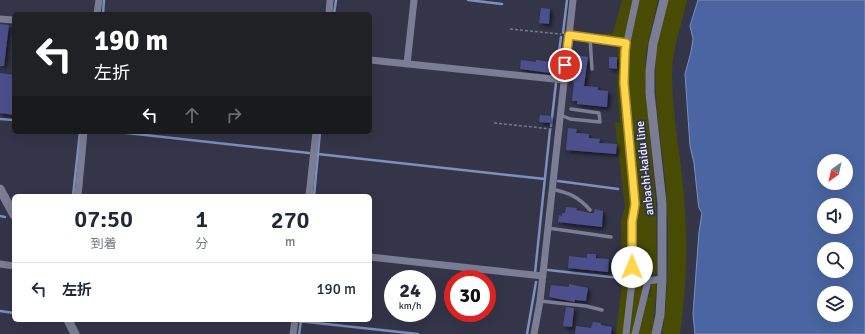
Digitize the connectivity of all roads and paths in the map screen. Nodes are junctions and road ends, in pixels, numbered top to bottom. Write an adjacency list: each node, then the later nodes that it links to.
1 (99, 0): 7 (street)
2 (330, 0): 8 (street)
3 (414, 0): 16 (street)
4 (573, 0): 12 (street)
5 (636, 0): 14 (street)
6 (664, 0): 37 (main road, anbachi-kaidu line)
7 (97, 12)
8 (329, 12)
9 (0, 19): 10 (street)
10 (12, 20)
11 (510, 29): 12 (path)
12 (569, 35): 13 (street); 18 (street)
13 (590, 38): 14 (street); 17 (lane)
14 (626, 43): 45 (street)
15 (372, 60): 16 (street)
16 (407, 64): 18 (street)
17 (592, 69)
18 (564, 80): 20 (street)
19 (571, 109): 20 (lane)
20 (560, 114): 22 (street)
21 (494, 123): 22 (path)
22 (558, 129): 26 (street)
23 (84, 134): 27 (street)
24 (316, 134): 28 (street)
25 (0, 189): 30 (main road)
26 (552, 189): 29 (lane); 31 (street)
27 (78, 194)
28 (309, 194)
29 (590, 210)
30 (12, 211)
31 (548, 228): 32 (lane); 36 (street)
32 (611, 236)
33 (372, 257): 36 (street)
34 (0, 264): 35 (street)
35 (12, 266)
36 (543, 276): 38 (street)
37 (662, 279): 46 (street); 47 (main road, anbachi-kaidu line)
38 (540, 301): 39 (lane); 44 (street)
39 (602, 310)
40 (69, 322): 42 (main road)
41 (295, 322): 43 (street)
42 (75, 334)
43 (293, 334)
44 (534, 334)
45 (626, 334)
46 (635, 334)
47 (656, 334)

